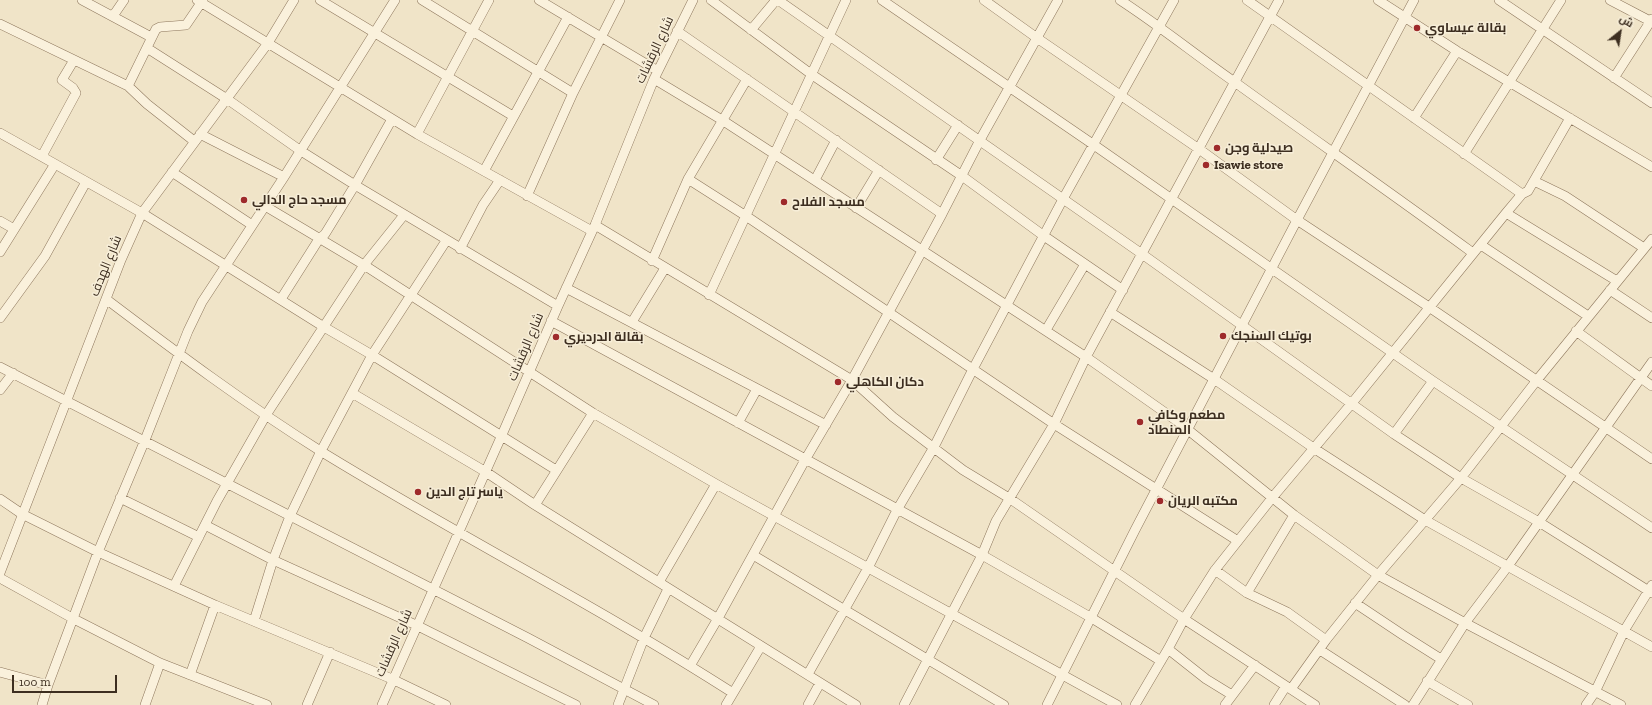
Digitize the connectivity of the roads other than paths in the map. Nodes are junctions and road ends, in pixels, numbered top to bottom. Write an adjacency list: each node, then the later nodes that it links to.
1 (82, 0): 27 (street)
2 (124, 0): 27 (street)
3 (294, 0): 43 (street, شارع الهدف)
4 (320, 0): 38 (street)
5 (395, 0): 38 (street)
6 (422, 0): 36 (street)
7 (489, 0): 36 (street)
8 (539, 0): 28 (street)
9 (620, 0): 41 (street)
10 (693, 0): 37 (street, شارع الرقشات)
11 (711, 0): 34 (street)
12 (777, 0): 34 (street); 39 (street)
13 (846, 0): 39 (street)
14 (882, 0): 58 (street)
15 (984, 0): 42 (street)
16 (1058, 0): 42 (street)
17 (1120, 0): 33 (street)
18 (1174, 0): 33 (street)
19 (1247, 0): 29 (street)
20 (1279, 0): 29 (street)
21 (1378, 0): 30 (street)
22 (1414, 0): 30 (street)
23 (1499, 0): 35 (street)
24 (1561, 0): 35 (street)
25 (1610, 0): 31 (street)
26 (201, 1): 40 (street); 43 (street)
27 (113, 16): 40 (street)
28 (568, 17): 41 (street); 47 (street)
29 (1270, 17): 53 (street); 56 (street)
30 (1405, 17): 45 (street); 56 (street)
31 (1651, 21): 51 (street)
32 (0, 24): 46 (street)
33 (1159, 26): 53 (street); 60 (street)
34 (751, 30): 48 (street)
35 (1542, 30): 51 (street); 54 (street)
36 (471, 31): 47 (street); 50 (street)
37 (677, 31): 49 (street, شارع الرقشات); 52 (street)
38 (374, 34): 50 (street); 57 (street)
39 (829, 36): 48 (street); 69 (street)
40 (151, 37): 44 (street)
41 (600, 37): 49 (street); 59 (street)
42 (1037, 38): 58 (street); 60 (street)
43 (268, 43): 57 (street); 61 (street, شارع الهدف)
44 (147, 48): 55 (street); 61 (street)
45 (1457, 51): 54 (street); 65 (street)
46 (74, 60): 55 (street); 81 (street)
47 (538, 70): 59 (street); 64 (street)
48 (811, 74): 63 (street); 82 (street)
49 (656, 75): 68 (street); 110 (street, شارع الرقشات)
50 (448, 76): 64 (street); 71 (street)
51 (1614, 78): 62 (street)
52 (747, 79): 63 (street); 68 (street)
53 (1235, 82): 76 (street); 78 (street)
54 (1511, 82): 66 (street); 80 (street)
55 (128, 86): 72 (street)
56 (1369, 87): 65 (street); 78 (street)
57 (341, 88): 67 (street); 77 (street)
58 (1009, 88): 74 (street); 75 (street)
59 (573, 93): 97 (street)
60 (1122, 96): 75 (street); 76 (street)
61 (227, 99): 72 (street, شارع الهدف); 77 (street)
62 (1652, 103)
63 (794, 111): 73 (street); 79 (street)
64 (513, 116): 86 (street)
65 (1414, 118): 80 (street)
66 (1570, 118): 84 (street); 93 (street)
67 (392, 119): 71 (street); 95 (street)
68 (722, 120): 79 (street); 90 (street)
69 (958, 125): 74 (street); 82 (street)
70 (0, 133): 81 (street)
71 (418, 134): 86 (street)
72 (197, 138): 87 (street, شارع الهدف); 89 (street)
73 (836, 140): 85 (street); 92 (street)
74 (980, 140): 88 (street); 98 (street)
75 (1094, 145): 98 (street); 99 (street)
76 (1199, 149): 99 (street); 107 (street)
77 (301, 151): 89 (street); 95 (street)
78 (1334, 152): 107 (street); 121 (street)
79 (774, 153): 92 (street); 106 (street)
80 (1464, 154): 96 (street)
81 (42, 156): 83 (street)
82 (936, 160): 88 (street)
83 (55, 164): 94 (street); 111 (street)
84 (1652, 167)
85 (879, 170): 101 (street); 104 (street)
86 (484, 171): 91 (street)
87 (172, 172): 102 (street, شارع الهدف); 109 (street)
88 (962, 176): 104 (street); 112 (street)
89 (284, 177): 100 (street)
90 (688, 179): 106 (street); 123 (street)
91 (500, 180): 97 (street); 118 (street)
92 (814, 180): 101 (street)
93 (1534, 181): 96 (street); 117 (street)
94 (86, 182): 102 (street); 143 (street)
95 (355, 185): 105 (street); 113 (street)
96 (1522, 194): 103 (street)
97 (527, 196): 110 (street)
98 (1063, 199): 112 (street); 122 (street)
99 (1172, 199): 122 (street); 128 (street)
100 (265, 206): 109 (street); 113 (street)
101 (856, 208): 119 (street)
102 (142, 213): 124 (street); 135 (street, شارع الهدف)
103 (1506, 213): 116 (street); 129 (street)
104 (942, 214): 119 (street)
105 (404, 215): 115 (street); 126 (street)
106 (746, 216): 134 (street); 141 (street)
107 (1297, 220): 128 (street); 139 (street)
108 (0, 221): 111 (street)
109 (252, 225): 124 (street)
110 (593, 228): 123 (street); 130 (street, شارع الرقشات)
111 (14, 229): 120 (street)
112 (1044, 236): 125 (street); 137 (street)
113 (319, 239): 126 (street); 136 (street)
114 (1652, 239): 117 (street)
115 (446, 241): 118 (street); 133 (street)
116 (1480, 245): 121 (street); 142 (street)
117 (1644, 248): 129 (street)
118 (460, 249): 138 (street)
119 (922, 250): 137 (street); 141 (street)
120 (0, 252)
121 (1473, 253): 139 (street)
122 (1142, 254): 131 (street); 147 (street)
123 (652, 261): 127 (street)
124 (225, 264): 136 (street); 152 (street)
125 (1085, 264): 131 (street); 149 (street)
126 (364, 265): 133 (street); 148 (street)
127 (665, 268): 134 (street); 146 (street)
128 (1272, 269): 147 (street); 151 (street)
129 (1617, 281): 132 (street)
130 (566, 288): 138 (street, شارع الرقشات); 146 (street)
131 (1123, 290): 140 (street)
132 (1610, 290): 142 (street); 144 (street)
133 (410, 295): 153 (street); 158 (street)
134 (709, 295): 162 (street)
135 (106, 299): 152 (street); 169 (street, شارع الهدف)
136 (281, 299): 148 (street)
137 (1007, 304): 149 (street); 157 (street)
138 (558, 306): 145 (street, شارع الرقشات)
139 (1429, 307): 151 (street); 163 (street)
140 (1110, 312): 154 (street); 161 (street)
141 (889, 313): 157 (street); 162 (street)
142 (1588, 316): 150 (street)
143 (0, 318)
144 (1652, 318)
145 (551, 321): 158 (street, شارع الرقشات); 173 (street)
146 (632, 322): 166 (street)
147 (1242, 325): 161 (street); 170 (street)
148 (324, 327): 153 (street); 172 (street)
149 (1046, 330): 154 (street)
150 (1576, 331): 160 (street); 163 (street)
151 (1393, 352): 164 (street); 170 (street)
152 (179, 354): 172 (street); 181 (street)
153 (372, 355): 168 (street); 180 (street)
154 (1086, 357): 174 (street); 178 (street)
155 (1652, 362): 160 (street)
156 (0, 367): 159 (street)
157 (973, 369): 174 (street); 182 (street)
158 (530, 371): 171 (street); 180 (street, شارع الرقشات)
159 (13, 373): 167 (street); 169 (street)
160 (1640, 378): 165 (street); 177 (street)
161 (1214, 379): 178 (street); 183 (street)
162 (852, 380): 175 (street); 182 (street)
163 (1537, 380): 176 (street); 177 (street)
164 (1433, 381): 176 (street); 179 (street)
165 (1652, 386)
166 (757, 388): 173 (street); 175 (street)
167 (0, 390)
168 (352, 393): 184 (street); 188 (street)
169 (67, 401): 181 (street); 200 (street, شارع الهدف)
170 (1352, 404): 179 (street); 183 (street)
171 (593, 413): 187 (street); 192 (street)
172 (266, 415): 184 (street); 191 (street)
173 (738, 423): 186 (street)
174 (1054, 424): 193 (street); 196 (street)
175 (826, 425): 186 (street)
176 (1500, 426): 189 (street); 190 (street)
177 (1605, 428): 185 (street); 189 (street)
178 (1188, 430): 193 (street); 197 (street)
179 (1394, 434): 190 (street)
180 (502, 437): 187 (street); 188 (street, شارع الرقشات)
181 (145, 440): 191 (street); 195 (street)
182 (934, 447): 196 (street); 199 (street)
183 (1315, 449): 197 (street); 204 (street)
184 (321, 451): 202 (street); 208 (street)
185 (1652, 459)
186 (805, 460): 199 (street); 203 (street)
187 (556, 470): 198 (street)
188 (486, 472): 198 (street); 208 (street, شارع الرقشات)
189 (1572, 475): 205 (street); 207 (street)
190 (1461, 478): 204 (street); 205 (street)
191 (227, 483): 202 (street); 206 (street)
192 (716, 484): 203 (street); 222 (street)
193 (1157, 489): 210 (street); 217 (street)
194 (0, 498): 200 (street)
195 (120, 498): 209 (street); 211 (street)
196 (1009, 498): 213 (street); 217 (street)
197 (1272, 498): 201 (street); 210 (street)
198 (535, 505): 222 (street)
199 (897, 510): 213 (street); 216 (street)
200 (22, 514): 211 (street); 219 (street, شارع الهدف)
201 (1294, 514): 220 (street); 227 (street)
202 (290, 516): 214 (street); 225 (street)
203 (775, 516): 212 (street); 216 (street)
204 (1425, 520): 215 (street); 220 (street)
205 (1538, 522): 215 (street); 226 (street)
206 (205, 525): 209 (street); 214 (street)
207 (1652, 528)
208 (459, 533): 225 (street, شارع الرقشات); 240 (street)
209 (199, 537): 223 (street)
210 (1238, 541): 218 (street)
211 (98, 552): 223 (street); 233 (street)
212 (753, 555): 230 (street); 235 (street)
213 (982, 555): 231 (street); 232 (street)
214 (273, 560): 236 (street); 238 (street)
215 (1508, 566): 237 (street); 239 (street)
216 (868, 568): 230 (street); 231 (street)
217 (1115, 570): 232 (street); 234 (street)
218 (1215, 570): 227 (street); 234 (street)
219 (0, 573)
220 (1378, 575): 228 (street); 237 (street)
221 (0, 578): 233 (street)
222 (659, 582): 224 (street)
223 (174, 586): 229 (street)
224 (668, 589): 235 (street); 240 (street)
225 (432, 590): 238 (street, شارع الرقشات); 262 (street)
226 (1651, 590): 239 (street)
227 (1247, 593): 241 (street)
228 (1355, 603): 241 (street); 247 (street)
229 (215, 605): 236 (street); 254 (street)
230 (845, 609): 248 (street); 255 (street)
231 (952, 613): 248 (street); 256 (street)
232 (1090, 617): 249 (street); 256 (street)
233 (74, 619): 250 (street); 260 (street)
234 (1184, 619): 244 (street); 251 (street)
235 (717, 620): 242 (street); 252 (street)
236 (254, 621): 246 (street)
237 (1465, 623): 247 (street); 263 (street)
238 (416, 625): 257 (street, شارع الرقشات); 272 (street)
239 (1624, 631): 243 (street); 263 (street)
240 (644, 638): 252 (street); 262 (street)
241 (1326, 640): 245 (street)
242 (760, 646): 255 (street); 264 (street)
243 (1652, 647)
244 (1168, 649): 249 (street); 265 (street)
245 (1320, 650): 261 (street); 286 (street)
246 (330, 652): 257 (street); 269 (street)
247 (1441, 659): 258 (street)
248 (928, 660): 278 (street); 279 (street)
249 (1161, 660): 282 (street)
250 (160, 662): 254 (street); 267 (street)
251 (1255, 665): 261 (street); 265 (street)
252 (690, 666): 264 (street)
253 (0, 672): 260 (street)
254 (190, 674): 268 (street)
255 (808, 674): 259 (street)
256 (1063, 674): 280 (street); 281 (street)
257 (392, 679): 270 (street, شارع الرقشات); 271 (street)
258 (1427, 682): 287 (street); 288 (street)
259 (820, 684): 276 (street); 277 (street)
260 (48, 685): 266 (street)
261 (1288, 688): 284 (street); 285 (street)
262 (625, 689): 273 (street); 274 (street)
263 (1595, 692): 289 (street); 290 (street)
264 (733, 693): 275 (street)
265 (1232, 695): 283 (street)
266 (42, 705)
267 (145, 705)
268 (267, 705)
269 (307, 705)
270 (382, 705)
271 (446, 705)
272 (576, 705)
273 (618, 705)
274 (654, 705)
275 (726, 705)
276 (808, 705)
277 (856, 705)
278 (904, 705)
279 (1004, 705)
280 (1047, 705)
281 (1117, 705)
282 (1136, 705)
283 (1225, 705)
284 (1274, 705)
285 (1315, 705)
286 (1405, 705)
287 (1413, 705)
288 (1468, 705)
289 (1586, 705)
290 (1621, 705)

